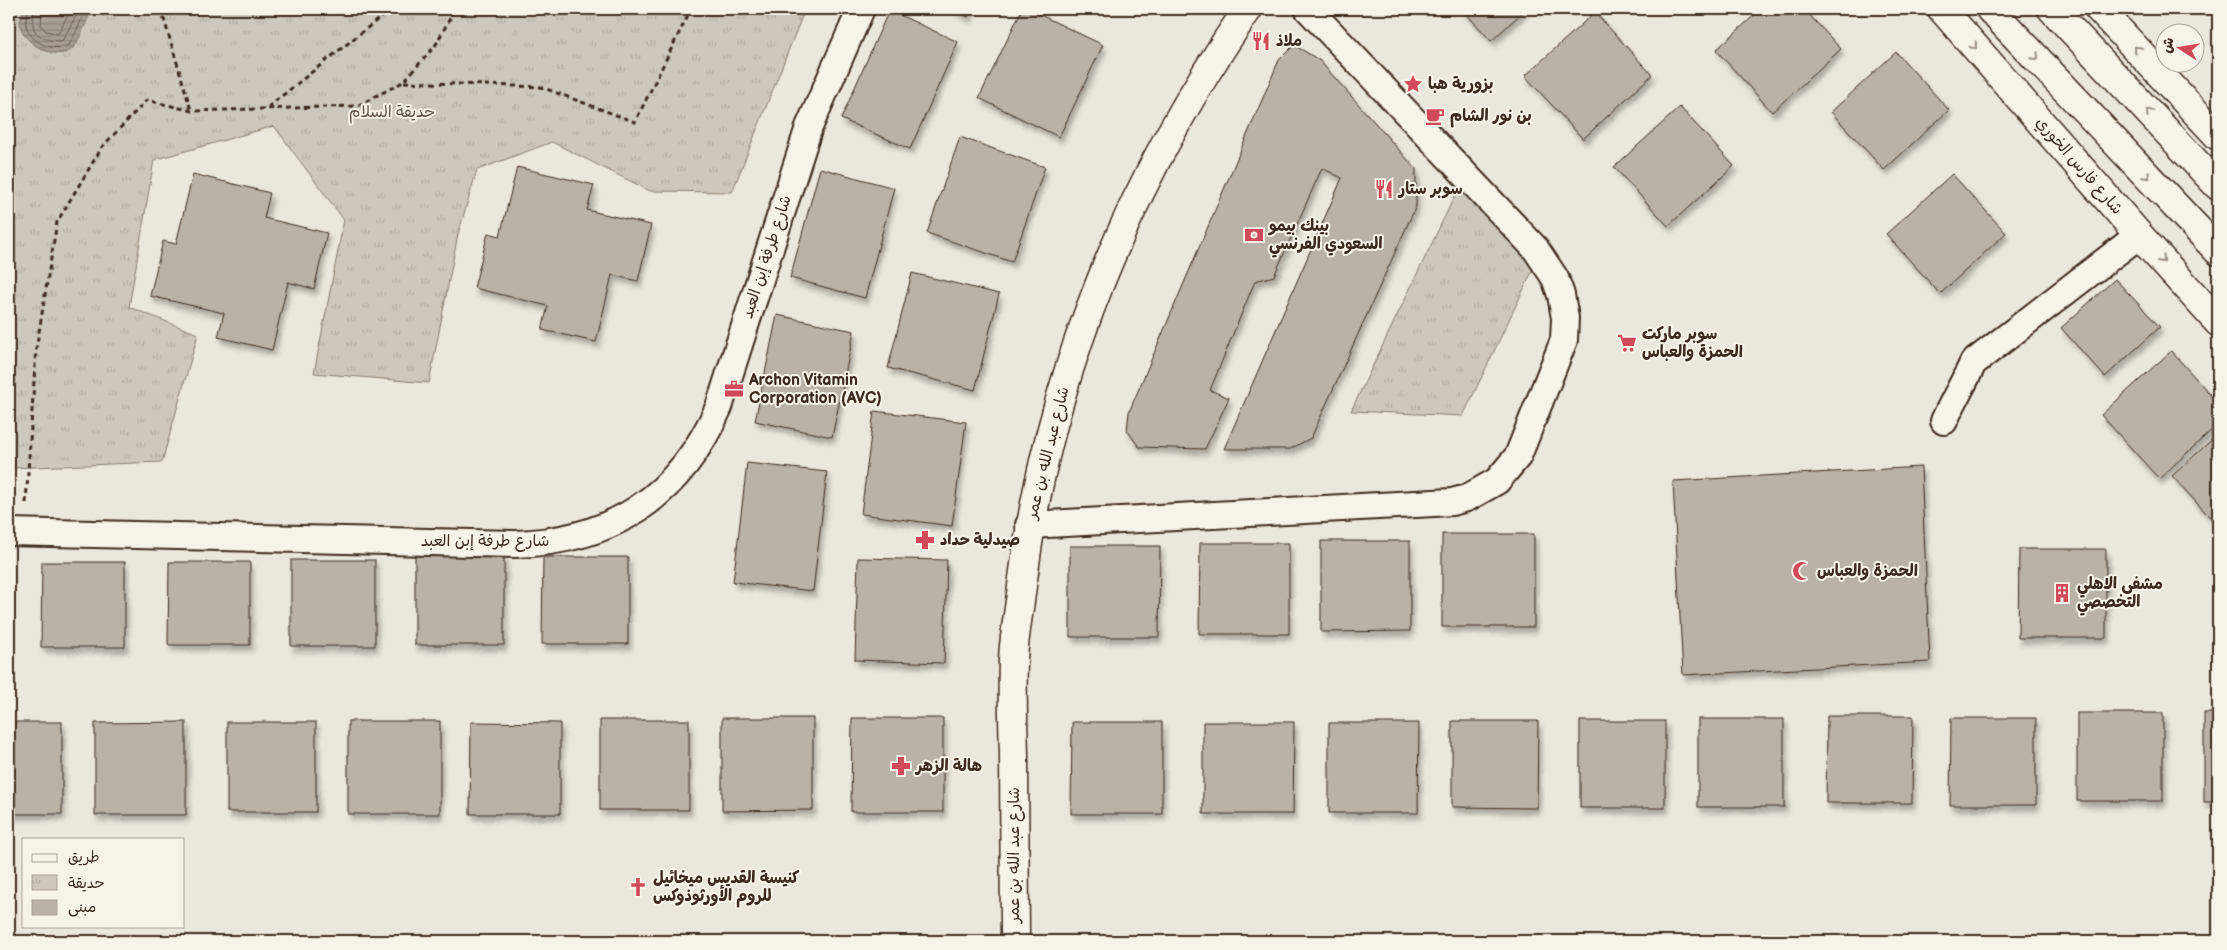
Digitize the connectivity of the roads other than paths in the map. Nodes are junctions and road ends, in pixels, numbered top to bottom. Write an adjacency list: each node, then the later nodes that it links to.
1 (861, 9): 15 (street, شارع طرفة إبن العبد)
2 (1248, 9): 14 (main road, شارع عبد الله بن عمر)
3 (1308, 9): 14 (street)
4 (1942, 9): 10 (main road, شارع فارس الخوري, one-way to 10)
5 (1990, 9): 11 (main road, one-way to 11)
6 (2052, 9): 9 (main road, one-way to 6)
7 (2099, 9): 8 (main road, one-way to 7)
8 (2218, 136)
9 (2218, 186)
10 (2139, 235): 12 (main road, شارع فارس الخوري, one-way to 12); 13 (street)
11 (2218, 252)
12 (2218, 322)
13 (1944, 421)
14 (1029, 525): 16 (main road, شارع عبد الله بن عمر)
15 (16, 532)
16 (1015, 941)

